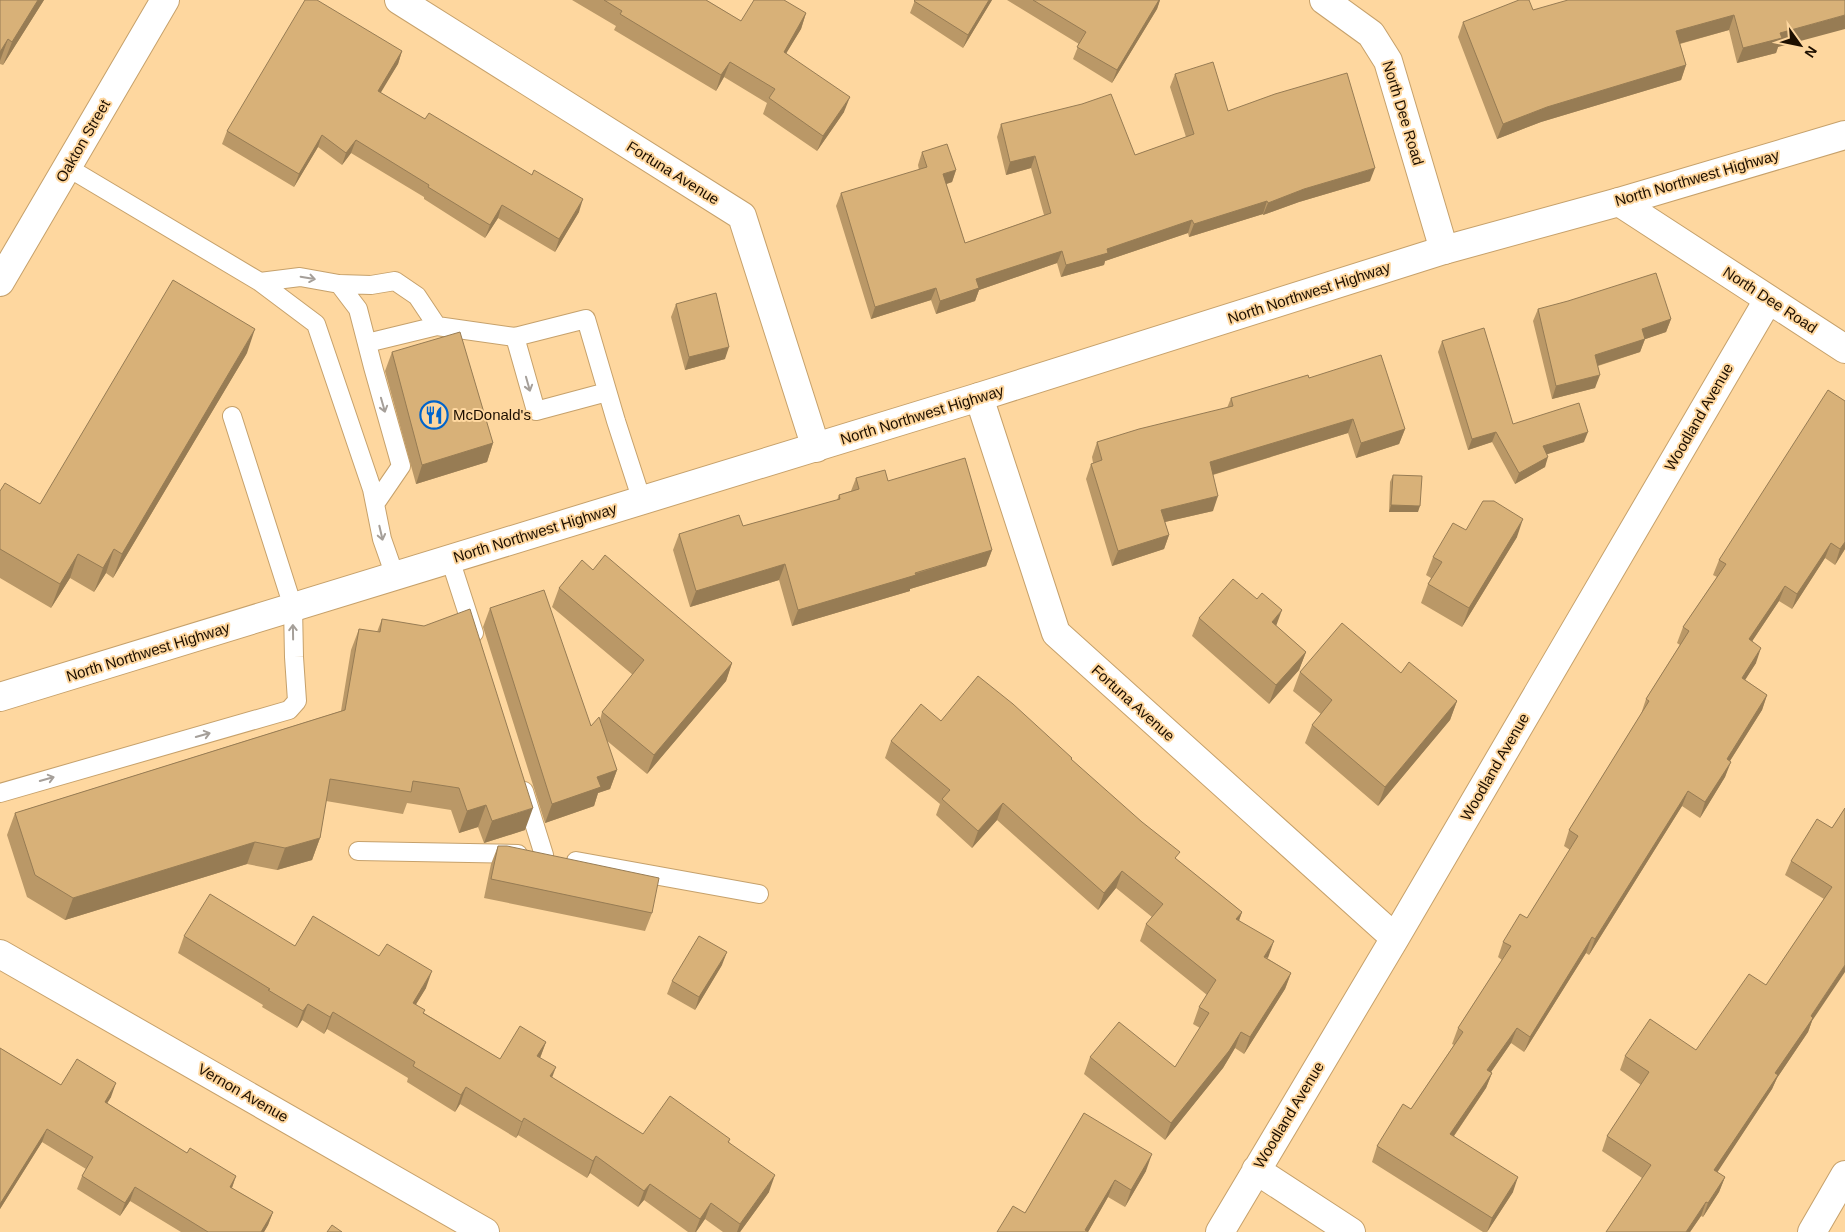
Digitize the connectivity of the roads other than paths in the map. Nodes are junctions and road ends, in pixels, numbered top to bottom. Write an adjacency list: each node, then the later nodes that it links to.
1 (165, 0): 5 (street, Oakton Street)
2 (399, 0): 19 (street, Fortuna Avenue)
3 (1338, 4): 7 (street, North Dee Road)
4 (1845, 135): 6 (street, North Northwest Highway)
5 (67, 167): 8 (street, Oakton Street); 9 (lane)
6 (1619, 202): 7 (street, North Northwest Highway); 11 (street, North Dee Road)
7 (1444, 250): 17 (street, North Northwest Highway)
8 (0, 282)
9 (260, 282): 10 (lane, one-way to 10); 20 (lane)
10 (339, 284): 12 (lane); 14 (lane)
11 (1768, 300): 15 (street, North Dee Road); 32 (street, Woodland Avenue)
12 (437, 326): 13 (lane); 14 (lane)
13 (515, 337): 16 (lane); 16 (lane, one-way to 16)
14 (366, 343): 20 (lane, one-way to 20)
15 (1845, 349)
16 (607, 392): 21 (lane)
17 (979, 398): 19 (street, North Northwest Highway); 32 (street, Fortuna Avenue)
18 (232, 416): 24 (lane)
19 (816, 448): 21 (street, North Northwest Highway)
20 (374, 496): 23 (lane, one-way to 23)
21 (642, 501): 22 (street, North Northwest Highway)
22 (450, 559): 23 (street, North Northwest Highway); 25 (lane)
23 (394, 576): 24 (street, North Northwest Highway)
24 (293, 607): 26 (street, North Northwest Highway); 28 (lane, one-way to 24)
25 (480, 652)
26 (0, 697)
27 (518, 772): 30 (lane)
28 (0, 793)
29 (358, 851): 30 (lane)
30 (544, 855): 31 (lane)
31 (759, 894)
32 (1395, 938): 34 (street, Woodland Avenue)
33 (0, 954): 36 (street, Vernon Avenue)
34 (1256, 1170): 37 (street, Woodland Avenue); 38 (street)
35 (1845, 1175): 39 (street)
36 (485, 1232)
37 (1220, 1232)
38 (1351, 1232)
39 (1812, 1232)

